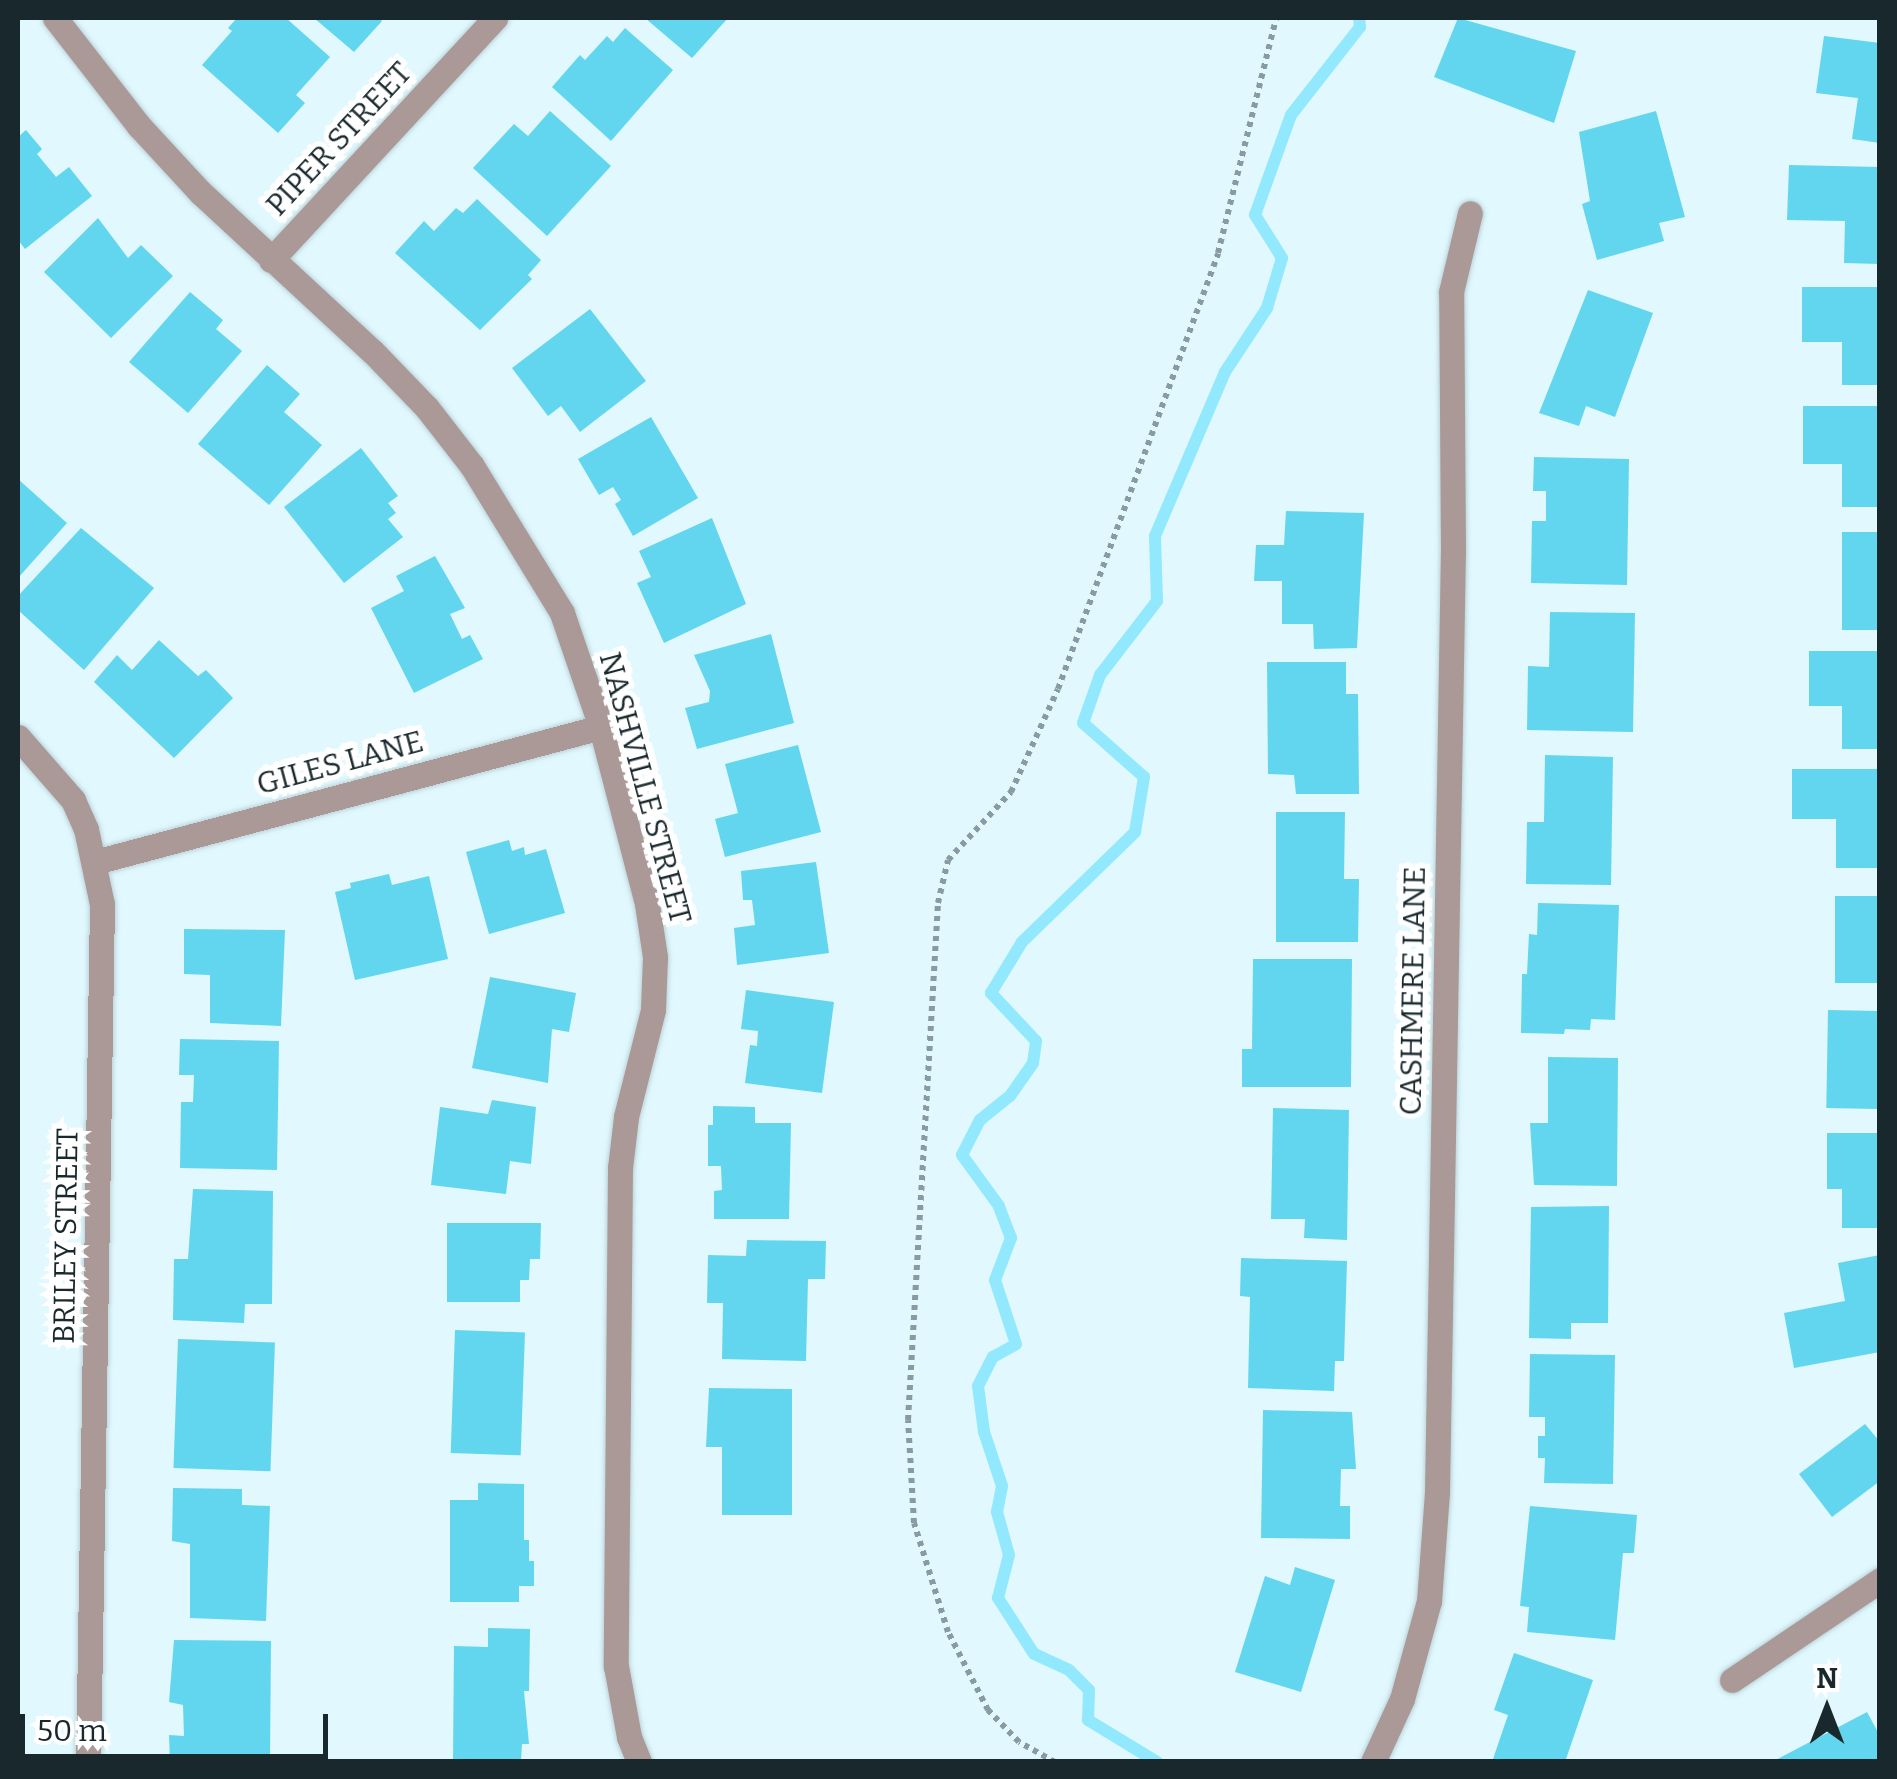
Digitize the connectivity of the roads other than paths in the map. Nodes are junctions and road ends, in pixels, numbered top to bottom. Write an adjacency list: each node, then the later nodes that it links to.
1 (55, 18): 4 (street, NASHVILLE STREET)
2 (495, 18): 4 (street, PIPER STREET)
3 (1470, 213): 12 (street, CASHMERE LANE)
4 (270, 260): 5 (street, NASHVILLE STREET)
5 (601, 727): 7 (street, GILES LANE); 11 (street, NASHVILLE STREET)
6 (18, 737): 7 (street, BRILEY STREET)
7 (95, 862): 10 (street, BRILEY STREET)
8 (1880, 1580): 9 (street)
9 (1732, 1680)
10 (88, 1762)
11 (639, 1762)
12 (1373, 1762)

